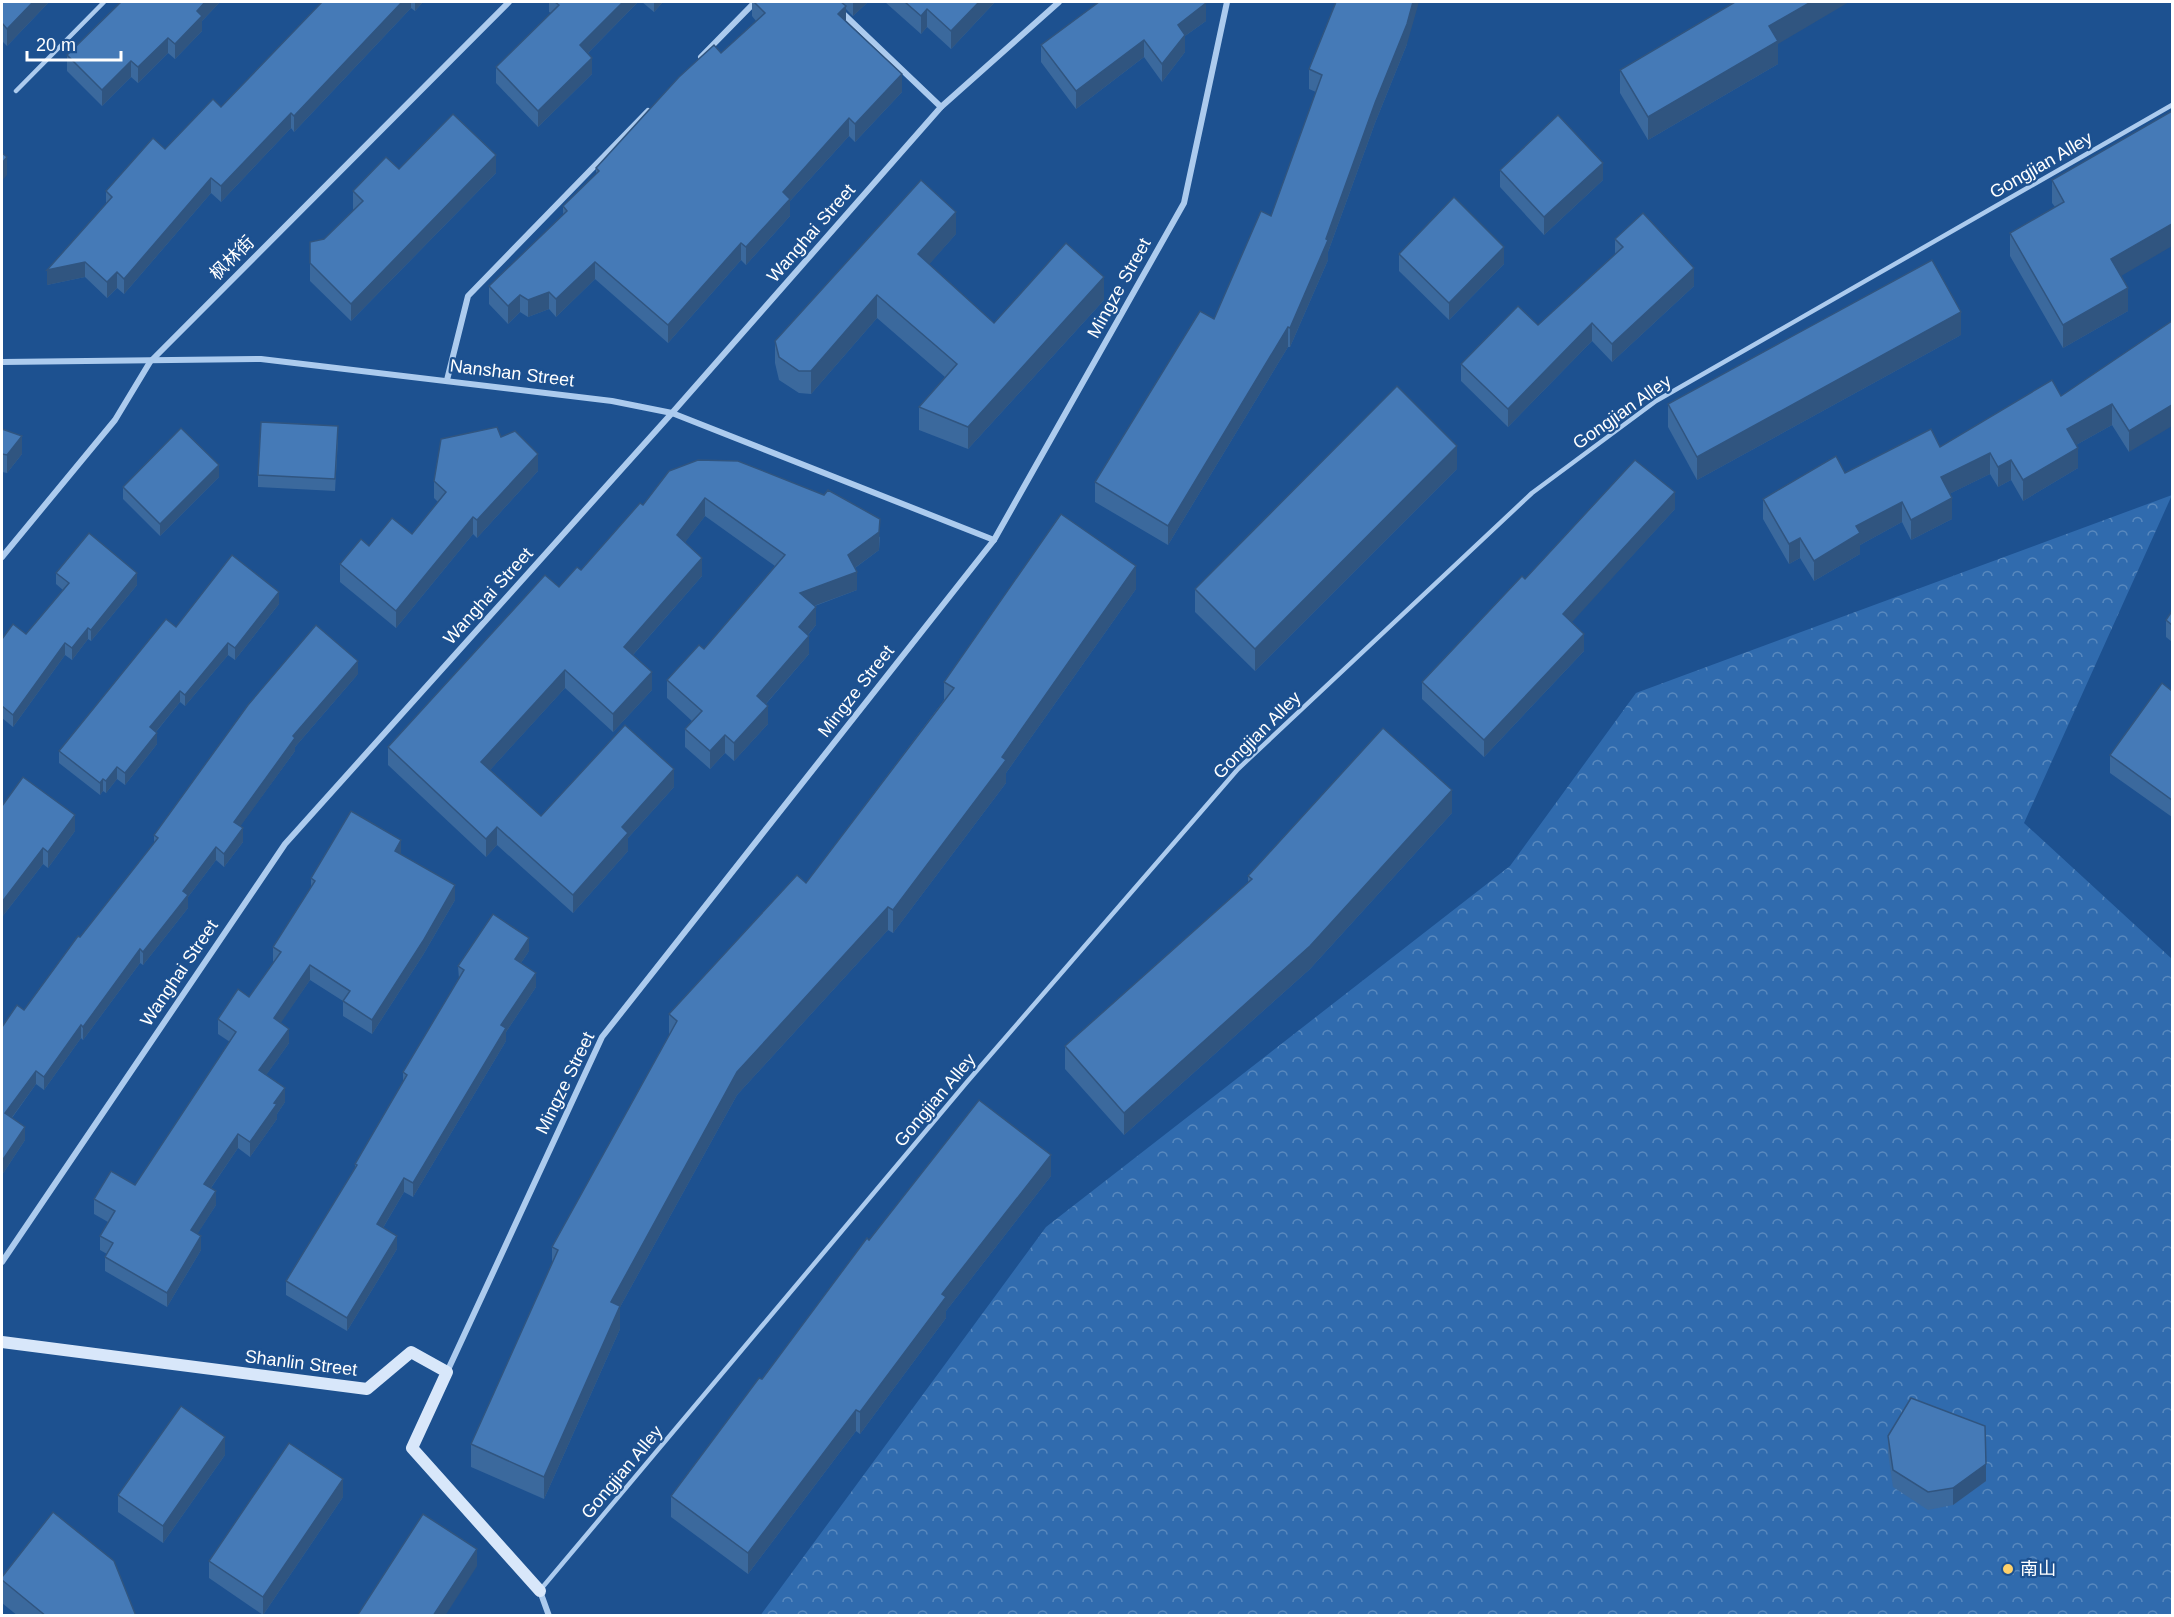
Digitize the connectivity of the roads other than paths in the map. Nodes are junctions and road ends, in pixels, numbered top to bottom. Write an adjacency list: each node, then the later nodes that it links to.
1 (104, 2): 8 (lane)
2 (509, 2): 13 (street, 枫林街)
3 (755, 2): 7 (street)
4 (831, 2): 11 (street)
5 (1059, 2): 11 (street, Wanghai Street)
6 (1227, 2): 16 (street, Mingze Street)
7 (698, 60)
8 (16, 91)
9 (657, 102): 14 (street)
10 (2172, 105): 21 (lane, Gongjian Alley)
11 (941, 107): 15 (street, Wanghai Street)
12 (2, 362): 13 (street, Nanshan Street)
13 (150, 362): 14 (street, Nanshan Street); 17 (street, 枫林街)
14 (447, 380): 15 (street, Nanshan Street)
15 (672, 413): 16 (street, Nanshan Street); 18 (street, Wanghai Street)
16 (994, 540): 20 (street, Mingze Street)
17 (2, 556)
18 (2, 1262)
19 (2, 1342): 20 (street, Shanlin Street)
20 (447, 1372): 21 (street)
21 (540, 1591): 22 (street)
22 (549, 1616)

